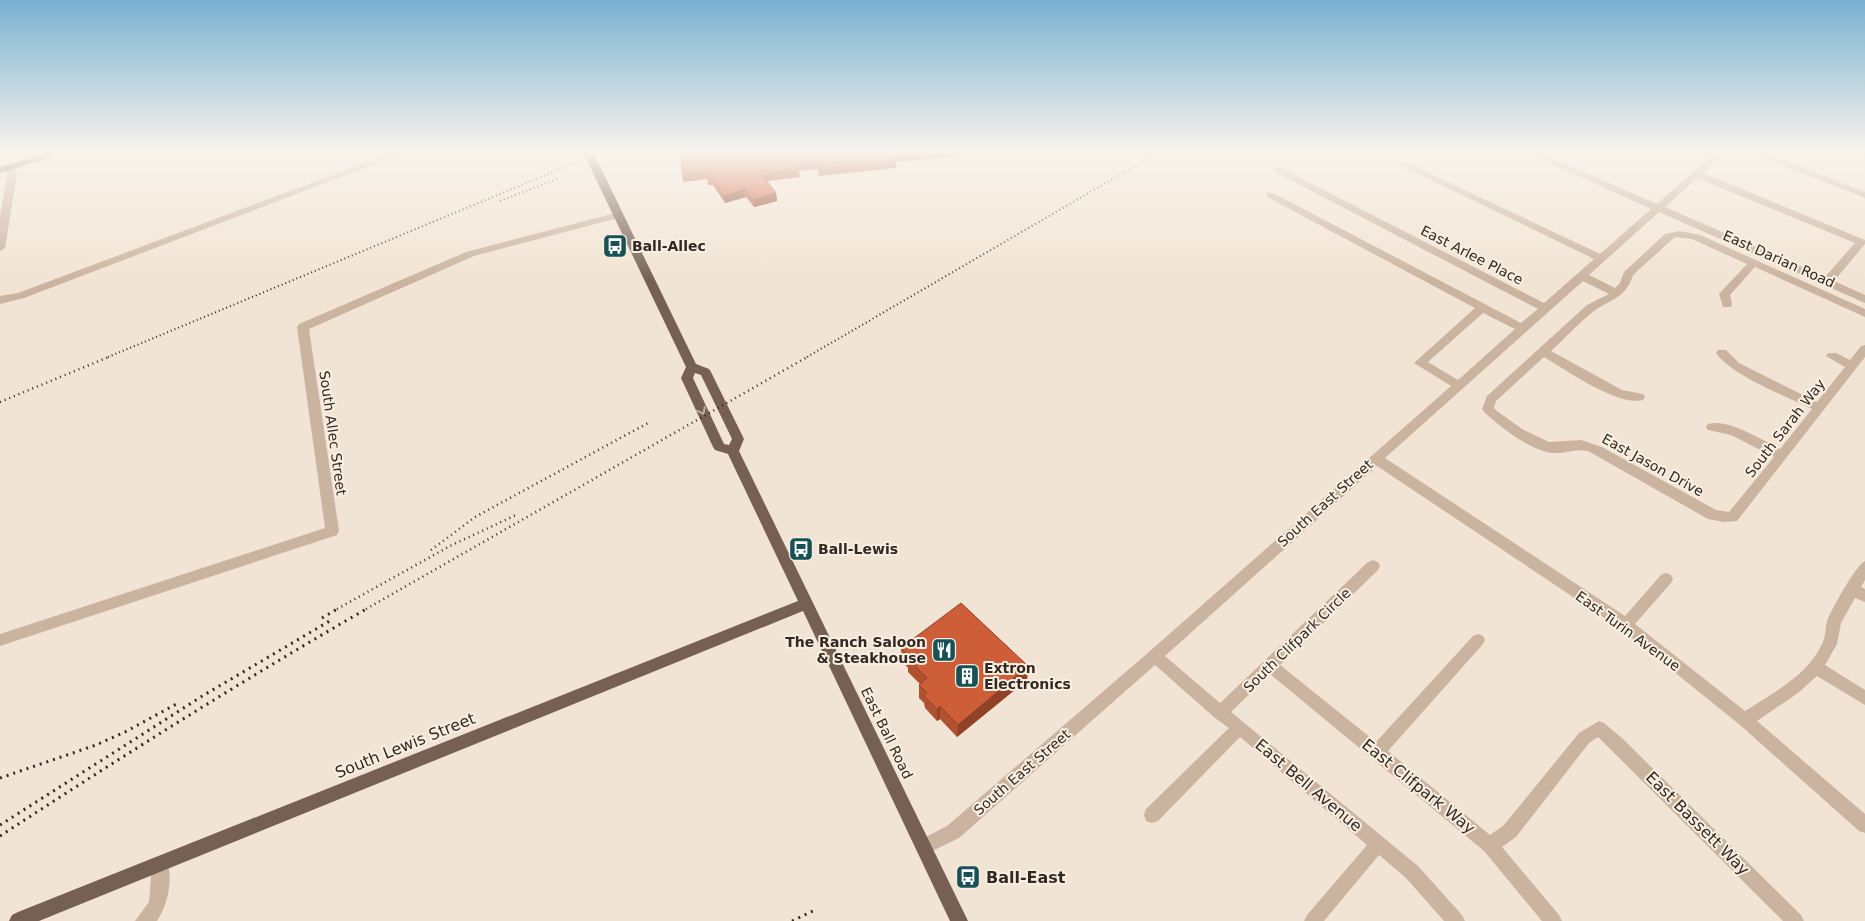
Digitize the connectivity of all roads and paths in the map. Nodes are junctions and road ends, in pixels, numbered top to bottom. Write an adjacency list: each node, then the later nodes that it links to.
1 (9, 195): 12 (street)
2 (288, 195): 19 (street)
3 (609, 195): 11 (main road, East Ball Road)
4 (1272, 195): 21 (street)
5 (1326, 195): 22 (street, East Arlee Place)
6 (1468, 195): 13 (street)
7 (1630, 195): 10 (street)
8 (1673, 195): 10 (street, South East Street)
9 (1747, 195): 16 (street)
10 (1658, 208): 13 (street, South East Street); 16 (street)
11 (619, 215): 30 (main road, East Ball Road); 46 (street, South Allec Street)
12 (0, 248)
13 (1603, 259): 15 (street, South East Street)
14 (1753, 263): 17 (street, East Darian Road); 20 (street); 23 (street, East Darian Road)
15 (1582, 276): 17 (street); 22 (street, South East Street)
16 (1827, 282): 18 (street)
17 (1616, 293): 26 (street)
18 (1865, 299)
19 (0, 300)
20 (1727, 304)
21 (1483, 307): 24 (street); 31 (street)
22 (1546, 309): 24 (street, South East Street)
23 (1865, 313)
24 (1523, 329): 31 (street, South East Street)
25 (1865, 349): 29 (street, South Sarah Way)
26 (1543, 352): 32 (street); 38 (street, East Jason Drive)
27 (1722, 353): 33 (street)
28 (1832, 356): 29 (street)
29 (1852, 366): 33 (street, South Sarah Way)
30 (692, 367): 35 (main road, East Ball Road, one-way to 35); 35 (main road, East Ball Road)
31 (1458, 385): 37 (street, South East Street)
32 (1639, 397)
33 (1820, 408): 36 (street, South Sarah Way)
34 (1712, 426): 36 (street)
35 (732, 451): 44 (main road, East Ball Road)
36 (1782, 456): 38 (street, South Sarah Way)
37 (1376, 458): 45 (street, East Turin Avenue); 48 (street, South East Street)
38 (1727, 522)
39 (1374, 566): 49 (street, South Clifpark Circle)
40 (1865, 567): 42 (street)
41 (1666, 579): 45 (street)
42 (1851, 589): 43 (street); 50 (street)
43 (1865, 596)
44 (806, 604): 60 (main road, East Ball Road); 61 (main road, South Lewis Street)
45 (1626, 625): 53 (street, East Turin Avenue)
46 (0, 640)
47 (1478, 640): 55 (street)
48 (1155, 656): 52 (street, East Bell Avenue); 60 (street, South East Street)
49 (1270, 665): 52 (street, South Clifpark Circle); 55 (street, East Clifpark Way)
50 (1816, 667): 51 (street); 53 (street)
51 (1865, 698)
52 (1220, 713): 54 (street, East Bell Avenue)
53 (1745, 720): 57 (street, East Turin Avenue)
54 (1240, 727): 56 (street); 58 (street, East Bell Avenue)
55 (1377, 752): 59 (street, East Clifpark Way)
56 (1152, 815)
57 (1865, 825)
58 (1378, 844): 65 (street); 66 (street, East Bell Avenue)
59 (1490, 844): 67 (street, East Clifpark Way); 68 (street, East Bassett Way)
60 (924, 847): 64 (main road, East Ball Road)
61 (160, 864): 62 (main road, South Lewis Street); 63 (street)
62 (18, 921)
63 (144, 921)
64 (959, 921)
65 (1313, 921)
66 (1456, 921)
67 (1553, 921)
68 (1795, 921)

